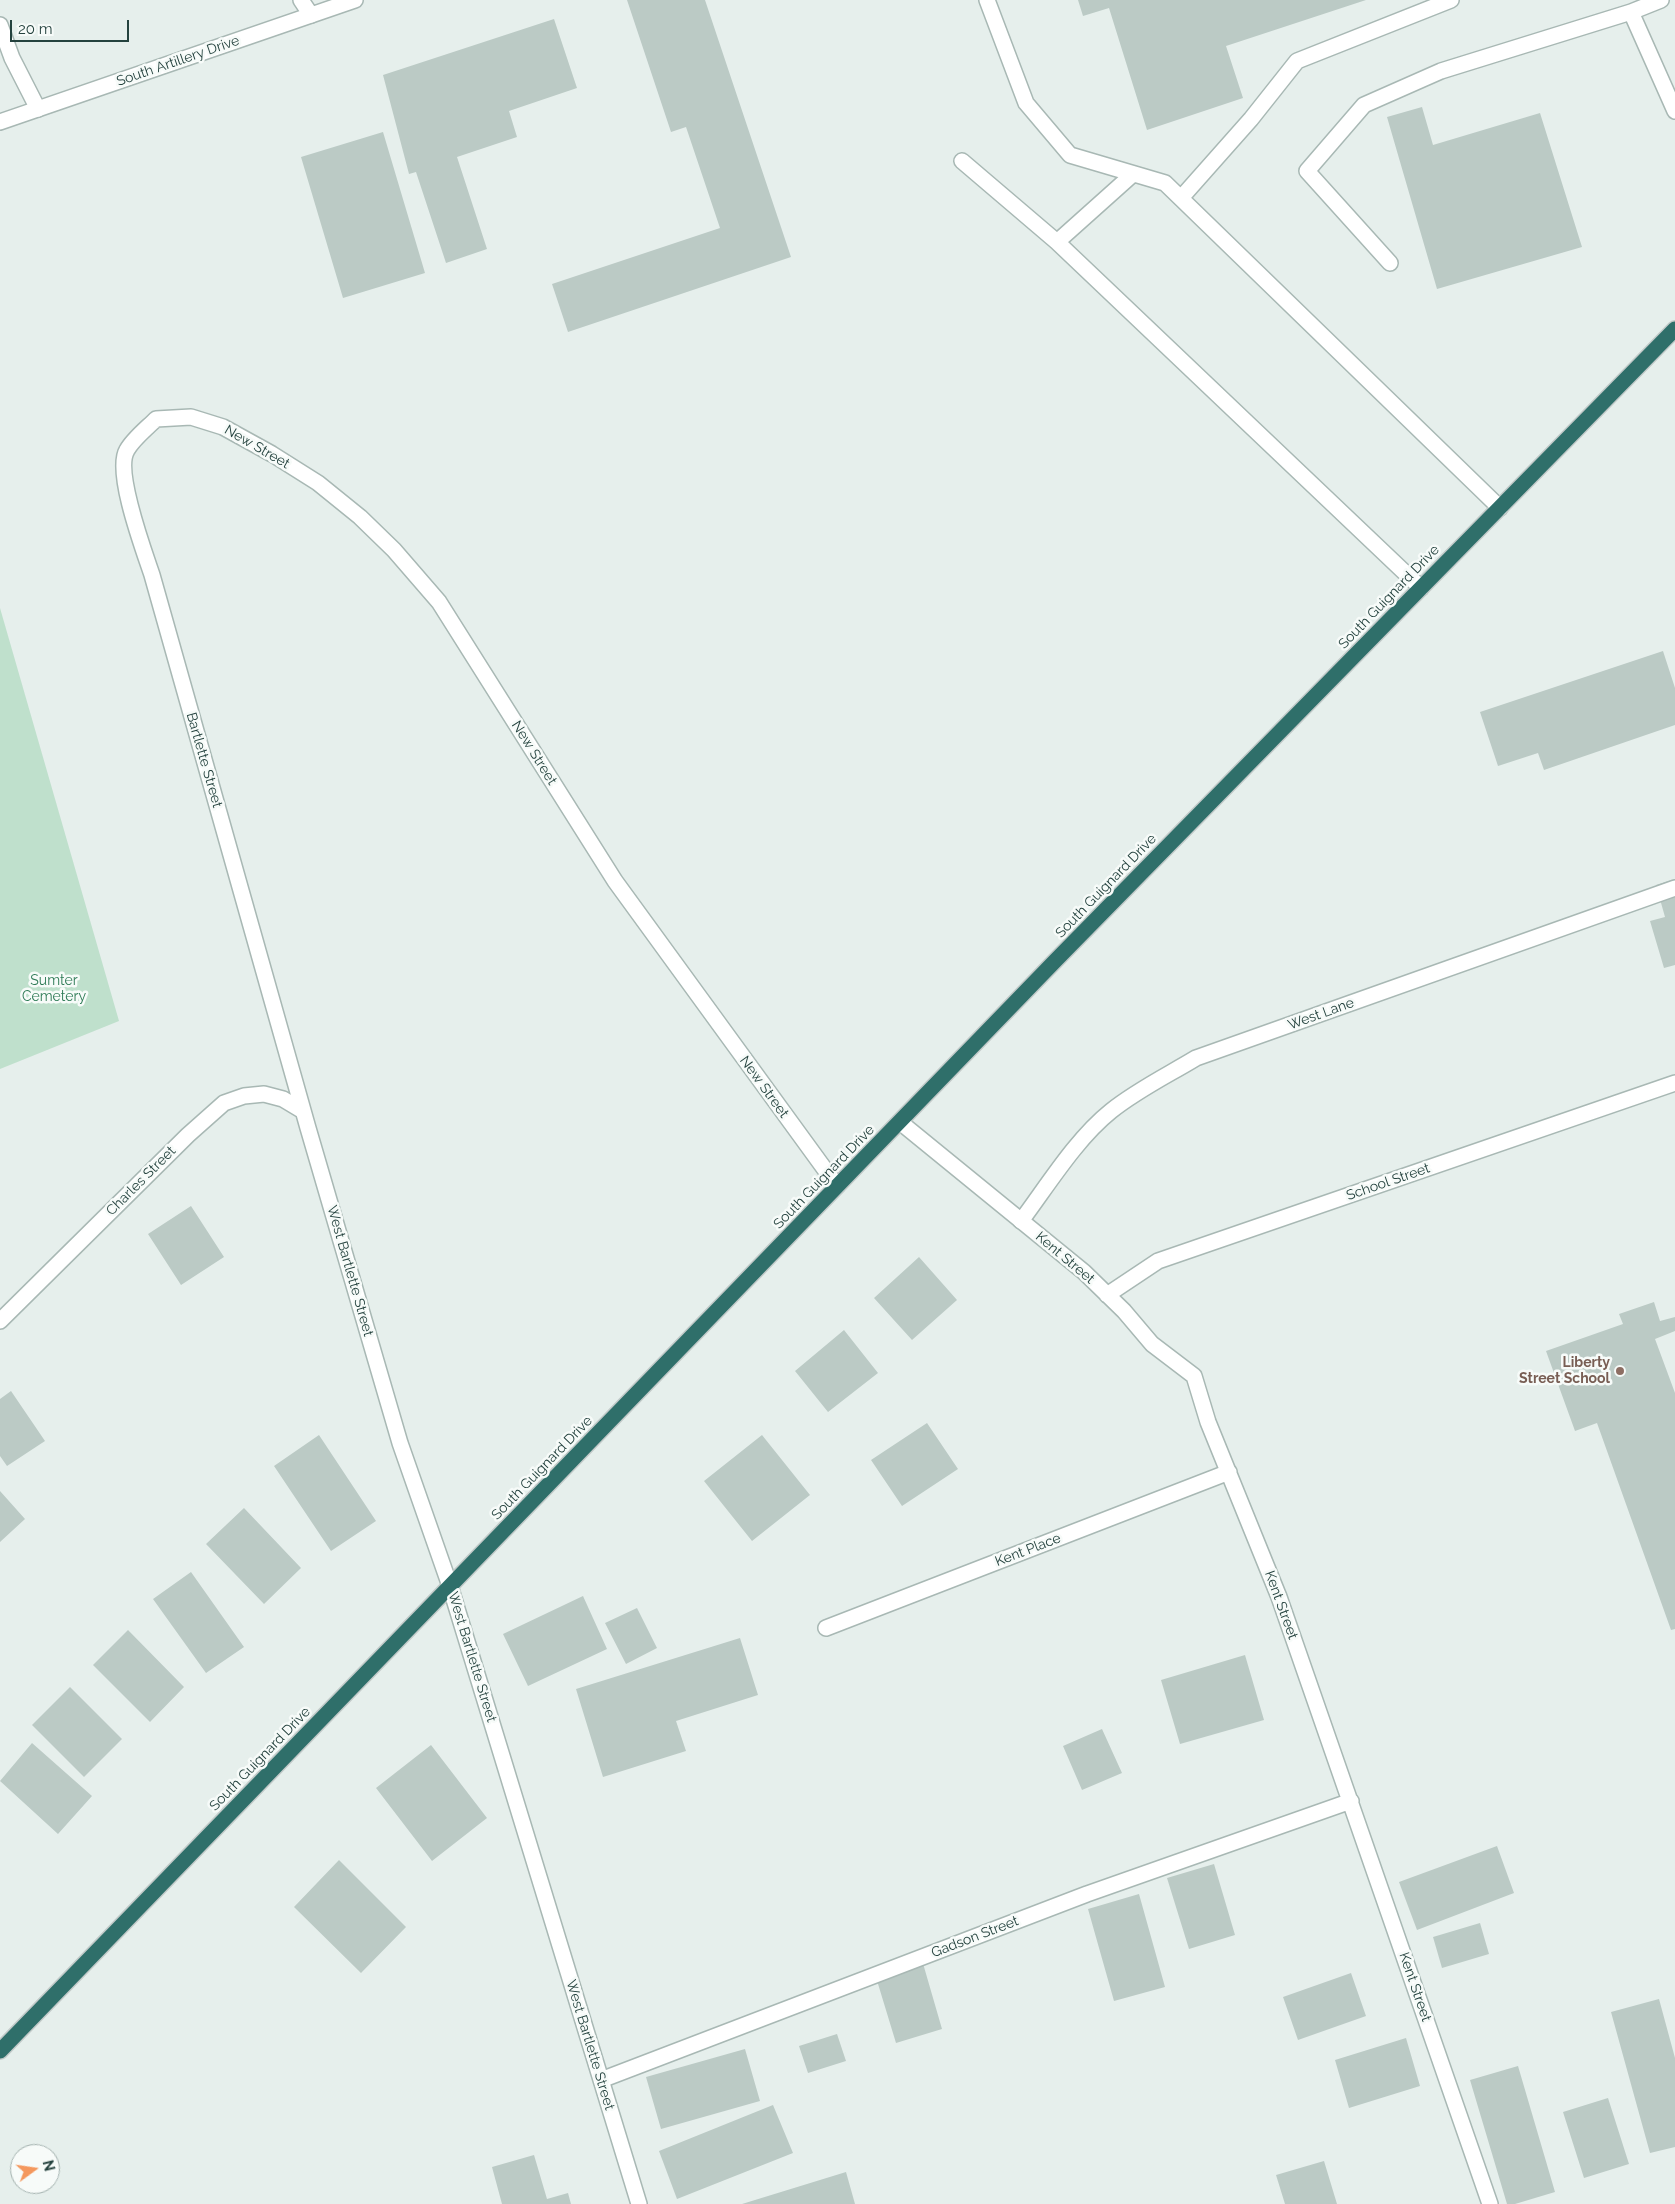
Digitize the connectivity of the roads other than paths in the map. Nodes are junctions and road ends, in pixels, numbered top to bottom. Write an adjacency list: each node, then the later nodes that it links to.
1 (301, 0): 7 (street)
2 (355, 0): 7 (street, South Artillery Drive)
3 (987, 0): 13 (street)
4 (1662, 0): 6 (street)
5 (1445, 1): 14 (street)
6 (1631, 12): 10 (street); 16 (street)
7 (311, 15): 9 (street, South Artillery Drive)
8 (0, 25): 9 (street)
9 (38, 109): 11 (street, South Artillery Drive)
10 (1675, 111)
11 (0, 122)
12 (962, 161): 15 (street)
13 (1133, 174): 14 (street); 15 (street)
14 (1181, 198): 19 (street)
15 (1056, 242): 20 (street)
16 (1390, 263)
17 (1675, 329): 19 (highway, South Guignard Drive)
18 (156, 419): 23 (street, Bartlette Street); 25 (street, New Street)
19 (1500, 508): 20 (highway, South Guignard Drive)
20 (1421, 588): 24 (highway, South Guignard Drive)
21 (1675, 888): 26 (street, West Lane)
22 (1675, 1083): 27 (street, School Street)
23 (304, 1112): 28 (street, Charles Street); 30 (street, West Bartlette Street)
24 (900, 1122): 25 (highway, South Guignard Drive); 26 (street, Kent Street)
25 (837, 1186): 30 (highway, South Guignard Drive)
26 (1021, 1221): 27 (street, Kent Street)
27 (1107, 1295): 29 (street, Kent Street)
28 (0, 1320)
29 (1229, 1472): 31 (street, Kent Place); 32 (street, Kent Street)
30 (450, 1586): 33 (highway, South Guignard Drive); 34 (street, West Bartlette Street)
31 (826, 1628)
32 (1350, 1801): 34 (street, Gadson Street); 36 (street, Kent Street)
33 (0, 2051)
34 (601, 2080): 35 (street, West Bartlette Street)
35 (639, 2204)
36 (1490, 2204)

